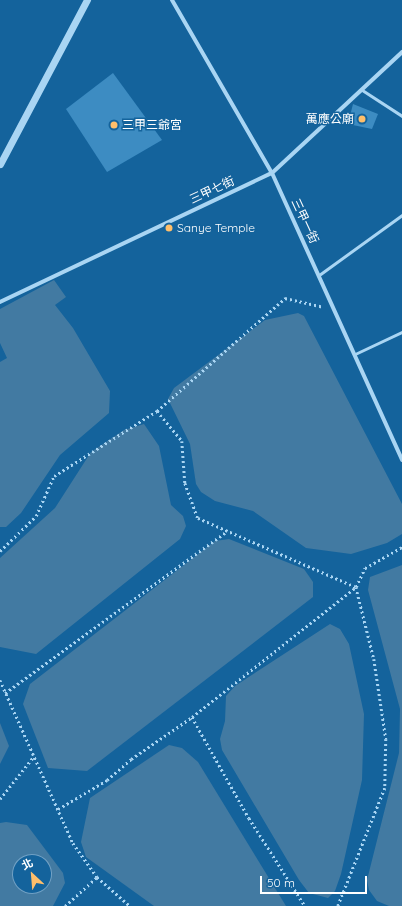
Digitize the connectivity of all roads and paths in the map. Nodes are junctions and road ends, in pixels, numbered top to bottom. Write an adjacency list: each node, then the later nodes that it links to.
1 (87, 0): 6 (street)
2 (172, 0): 7 (street, 三甲一街)
3 (402, 52): 4 (street, 三甲七街)
4 (362, 90): 5 (lane); 7 (street, 三甲七街)
5 (402, 116)
6 (0, 164)
7 (272, 173): 9 (street, 三甲一街); 10 (street, 三甲七街)
8 (402, 215): 9 (lane)
9 (319, 275): 11 (street, 三甲一街)
10 (0, 302)
11 (335, 310): 13 (street, 三甲一街); 14 (path)
12 (402, 332): 13 (lane)
13 (355, 354): 15 (street, 三甲一街)
14 (157, 411): 16 (path); 18 (path)
15 (402, 460)
16 (227, 531): 19 (path); 21 (path)
17 (402, 547): 19 (path)
18 (0, 551)
19 (356, 587): 22 (path); 30 (path)
20 (0, 680): 21 (path)
21 (5, 693): 23 (path)
22 (192, 717): 25 (path); 29 (path)
23 (34, 756): 24 (path); 25 (path)
24 (0, 799)
25 (58, 809): 26 (path)
26 (97, 877): 27 (path); 28 (path)
27 (65, 906)
28 (130, 906)
29 (305, 906)
30 (338, 906)

